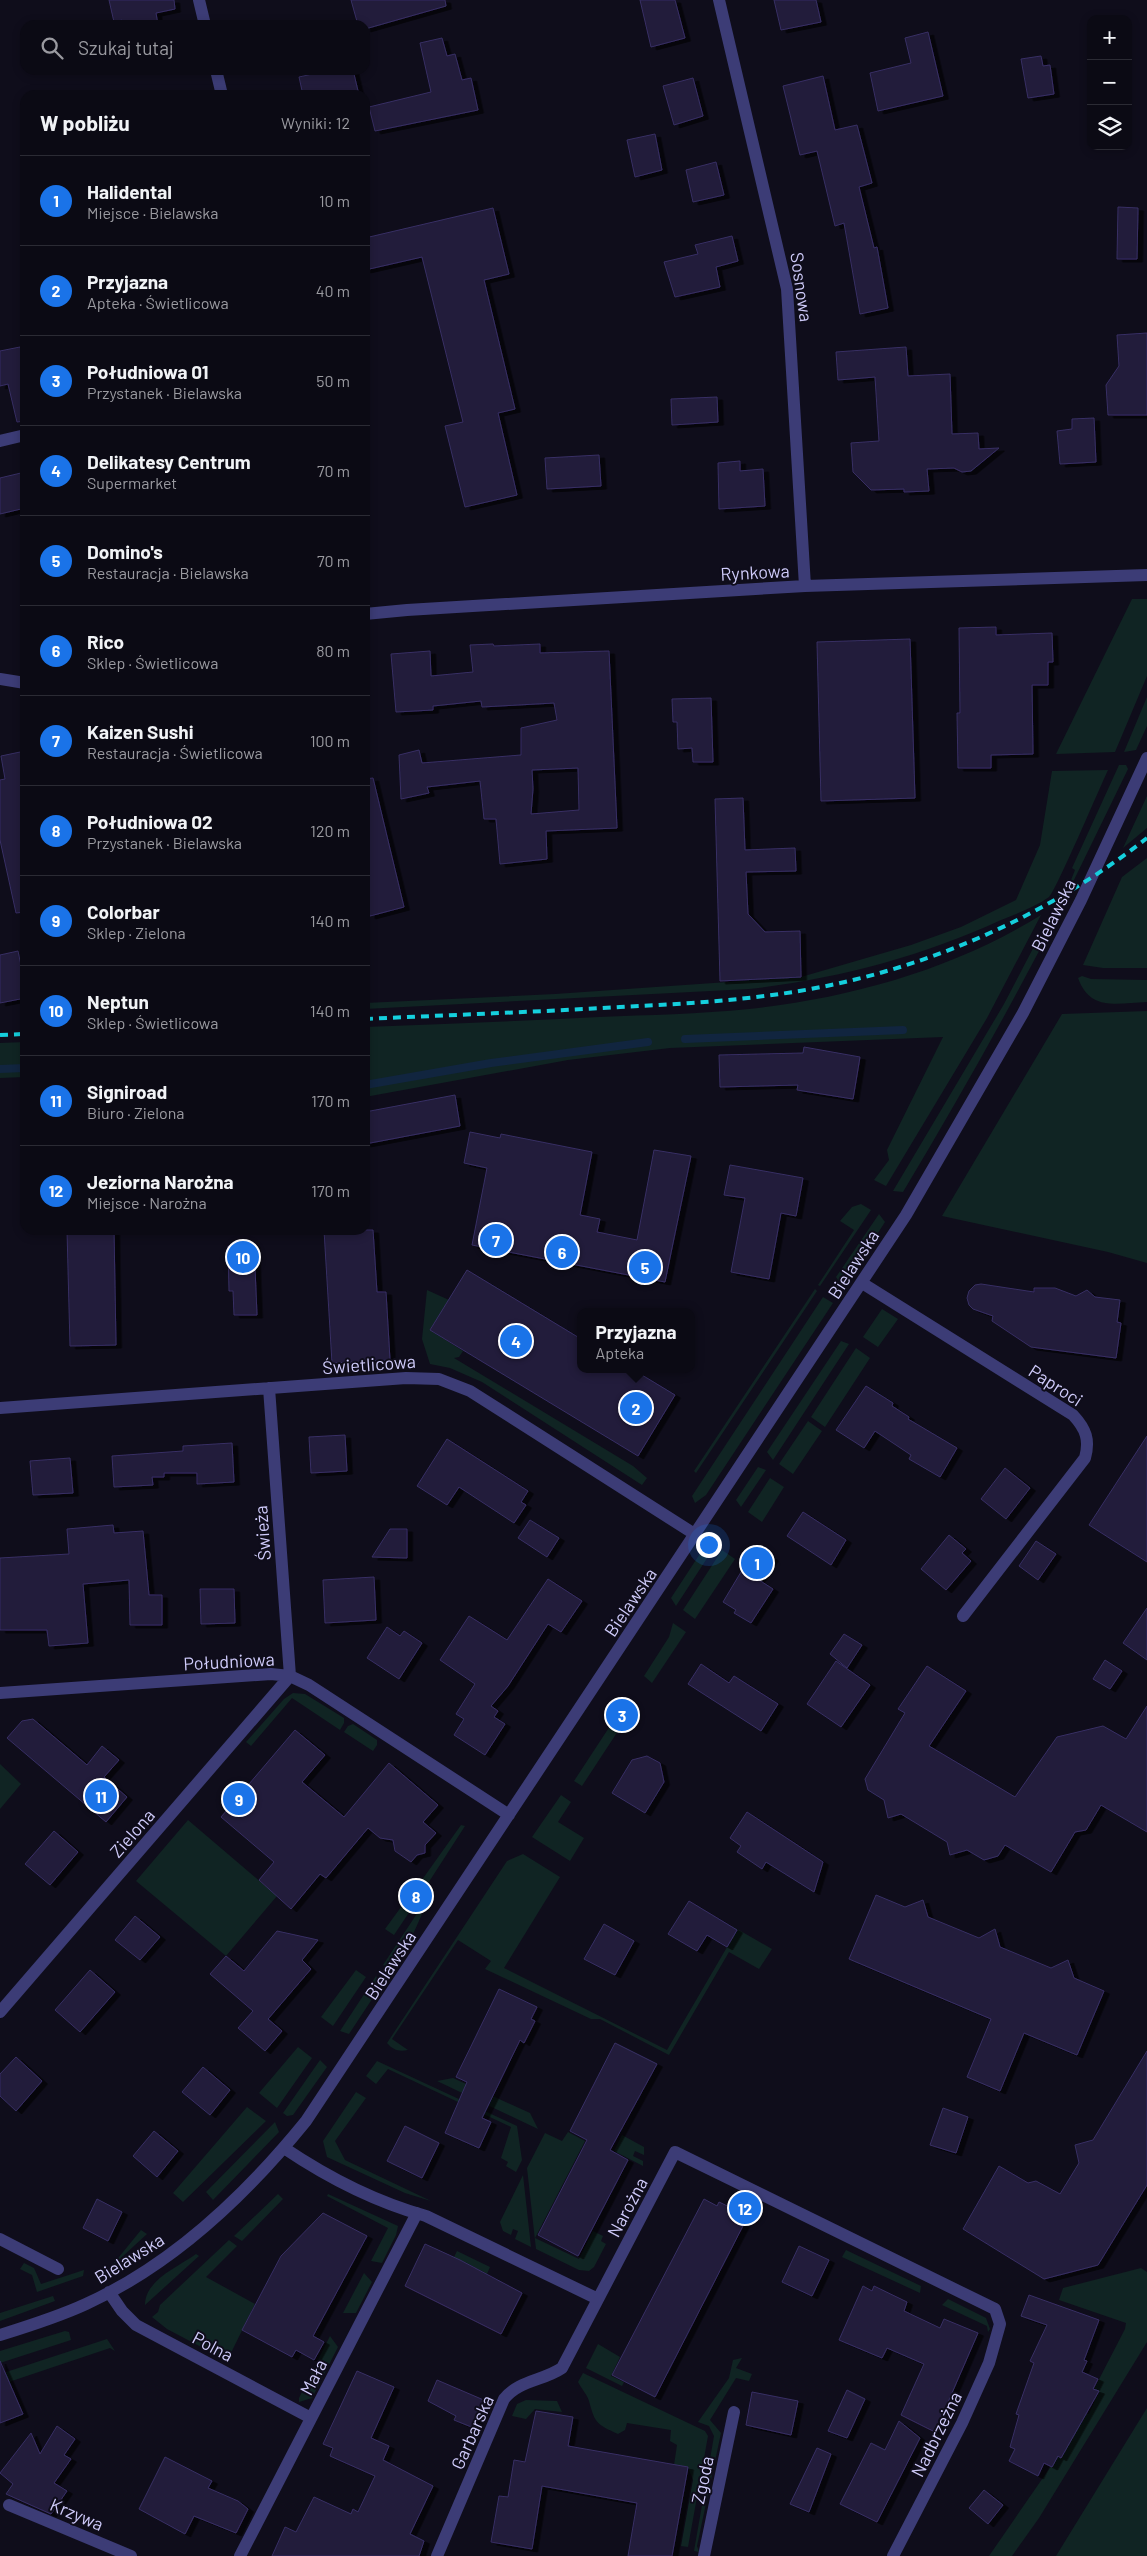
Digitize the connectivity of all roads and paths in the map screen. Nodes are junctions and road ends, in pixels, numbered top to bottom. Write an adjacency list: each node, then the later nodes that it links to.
1 (199, 0): 3 (street)
2 (719, 0): 9 (street, Sosnowa)
3 (204, 20)
4 (217, 75): 5 (street)
5 (221, 90)
6 (20, 436): 7 (street)
7 (0, 441)
8 (1147, 575): 9 (street, Rynkowa)
9 (805, 586): 10 (street, Rynkowa)
10 (370, 614)
11 (0, 679): 12 (street)
12 (20, 682)
13 (1147, 758): 14 (street, Bielawska)
14 (862, 1283): 17 (street, Bielawska); 18 (street, Paproci)
15 (269, 1388): 16 (street, Świetlicowa); 17 (street, Świetlicowa); 19 (street, Świeża)
16 (0, 1408)
17 (696, 1535): 21 (street, Bielawska)
18 (963, 1616)
19 (290, 1676): 20 (street, Południowa); 21 (street, Południowa); 22 (street, Zielona)
20 (0, 1693)
21 (509, 1815): 23 (street, Bielawska)
22 (0, 2012)
23 (284, 2148): 24 (street); 27 (street, Bielawska)
24 (417, 2213): 28 (street); 32 (street, Mała)
25 (0, 2239): 26 (street)
26 (58, 2269)
27 (109, 2292): 30 (street, Bielawska); 32 (street, Polna)
28 (598, 2299): 29 (street, Narożna); 36 (street, Garbarska)
29 (1000, 2324): 38 (street, Nadbrzeżna)
30 (0, 2335)
31 (734, 2412): 37 (street, Zgoda)
32 (311, 2418): 35 (street, Mała)
33 (9, 2505): 34 (street, Krzywa)
34 (131, 2556)
35 (240, 2556)
36 (437, 2556)
37 (704, 2556)
38 (893, 2556)

